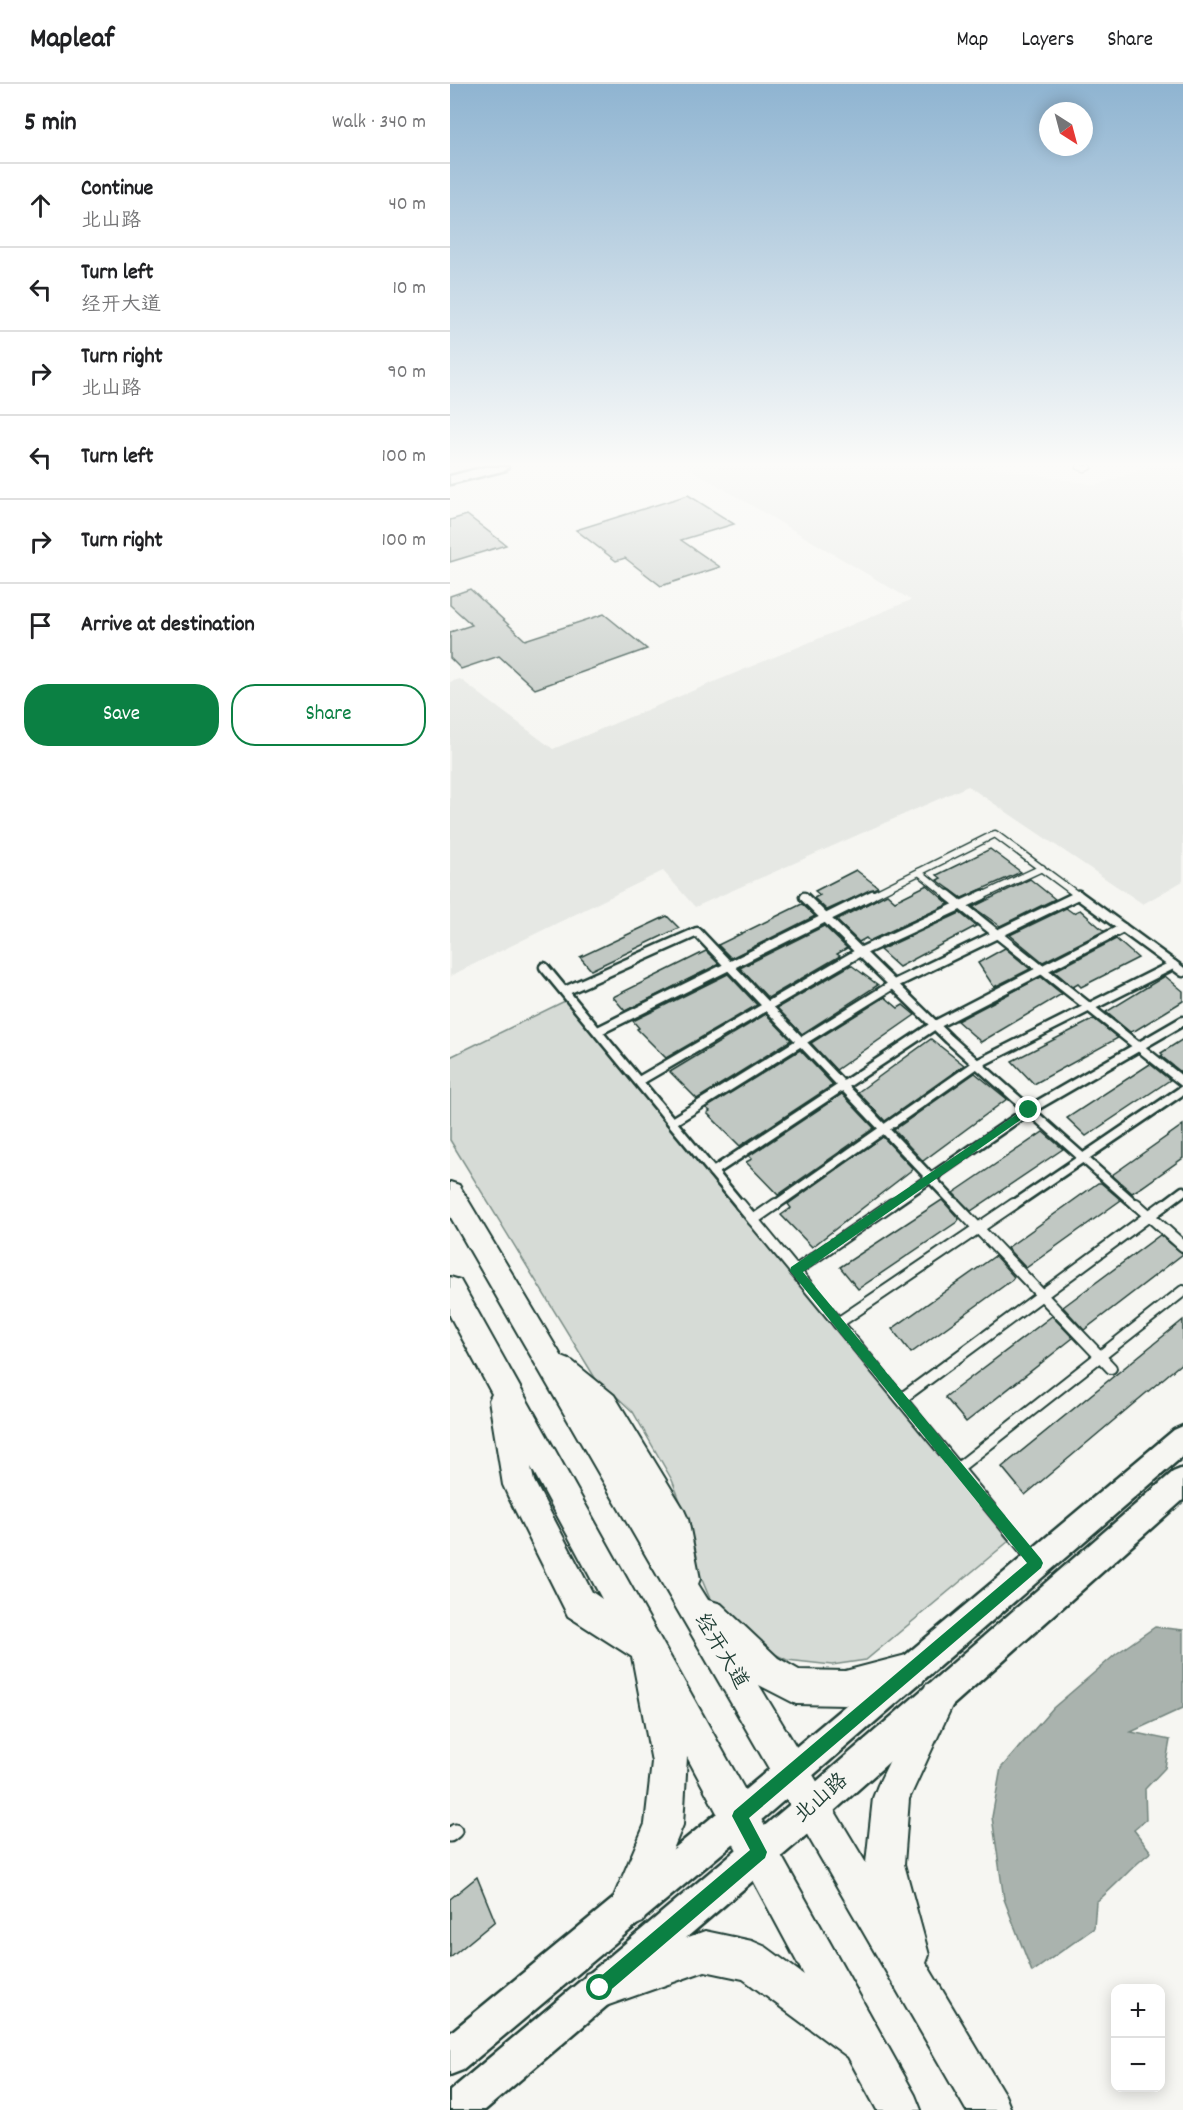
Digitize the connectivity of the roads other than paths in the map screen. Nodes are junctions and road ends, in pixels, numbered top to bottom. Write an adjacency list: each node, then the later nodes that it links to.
1 (1042, 868): 2 (lane); 3 (lane); 5 (lane)
2 (919, 872): 5 (lane); 6 (lane)
3 (1078, 895): 7 (lane); 8 (lane)
4 (804, 897): 6 (lane)
5 (962, 905): 8 (lane); 9 (lane)
6 (826, 918): 9 (lane); 11 (lane)
7 (1122, 927): 10 (lane); 13 (lane)
8 (997, 934): 13 (lane); 15 (lane)
9 (860, 952): 15 (lane); 17 (lane)
10 (1173, 964): 14 (lane); 18 (lane)
11 (729, 966): 16 (lane); 17 (lane); 21 (lane)
12 (544, 967): 16 (lane)
13 (1042, 970): 18 (lane); 20 (lane)
14 (1183, 972)
15 (894, 984): 20 (lane); 22 (lane)
16 (565, 991): 21 (lane)
17 (767, 1006): 22 (lane); 25 (lane)
18 (1089, 1007): 23 (lane); 24 (lane)
19 (1183, 1021): 23 (lane)
20 (935, 1025): 24 (lane); 27 (lane)
21 (597, 1031): 25 (lane)
22 (801, 1042): 27 (lane); 30 (lane)
23 (1138, 1046): 26 (lane); 29 (lane)
24 (977, 1064): 29 (lane); 31 (lane)
25 (639, 1082): 30 (lane)
26 (1183, 1082)
27 (843, 1086): 31 (lane); 33 (lane)
28 (1183, 1090): 32 (lane)
29 (1029, 1110): 32 (lane); 34 (lane)
30 (672, 1122): 33 (lane)
31 (884, 1129): 34 (lane); 38 (lane)
32 (1083, 1158): 37 (lane); 39 (lane)
33 (713, 1172): 38 (lane)
34 (930, 1178): 39 (lane); 41 (lane)
35 (1183, 1191): 37 (lane)
36 (450, 1193): 53 (main road, 经开大道)
37 (1149, 1216): 40 (lane); 44 (lane)
38 (753, 1220): 41 (lane)
39 (978, 1228): 44 (lane); 45 (lane)
40 (1183, 1246)
41 (795, 1271): 45 (lane)
42 (450, 1289): 54 (main road)
43 (1183, 1291): 46 (lane)
44 (1041, 1295): 46 (lane); 48 (lane)
45 (838, 1323): 48 (lane)
46 (1100, 1356): 47 (lane); 50 (lane)
47 (1111, 1368)
48 (901, 1399): 50 (lane)
49 (1183, 1439): 52 (street)
50 (958, 1468): 52 (lane)
51 (1183, 1482): 56 (street, 北山路)
52 (1036, 1563): 55 (street)
53 (688, 1597): 55 (main road); 57 (main road, 经开大道)
54 (647, 1647): 59 (main road); 61 (main road)
55 (910, 1671): 57 (street)
56 (938, 1697): 58 (street, 北山路); 62 (main road)
57 (791, 1772): 58 (main road, 经开大道); 59 (street)
58 (812, 1808): 60 (street, 北山路); 62 (main road, 经开大道)
59 (740, 1816): 60 (main road); 61 (street)
60 (759, 1852): 63 (street, 北山路); 64 (main road)
61 (629, 1908): 65 (street)
62 (916, 1984): 68 (main road, 经开大道)
63 (600, 1988): 64 (main road); 66 (street, 北山路)
64 (866, 2046): 67 (main road)
65 (450, 2057)
66 (456, 2110)
67 (900, 2110)
68 (990, 2110)

